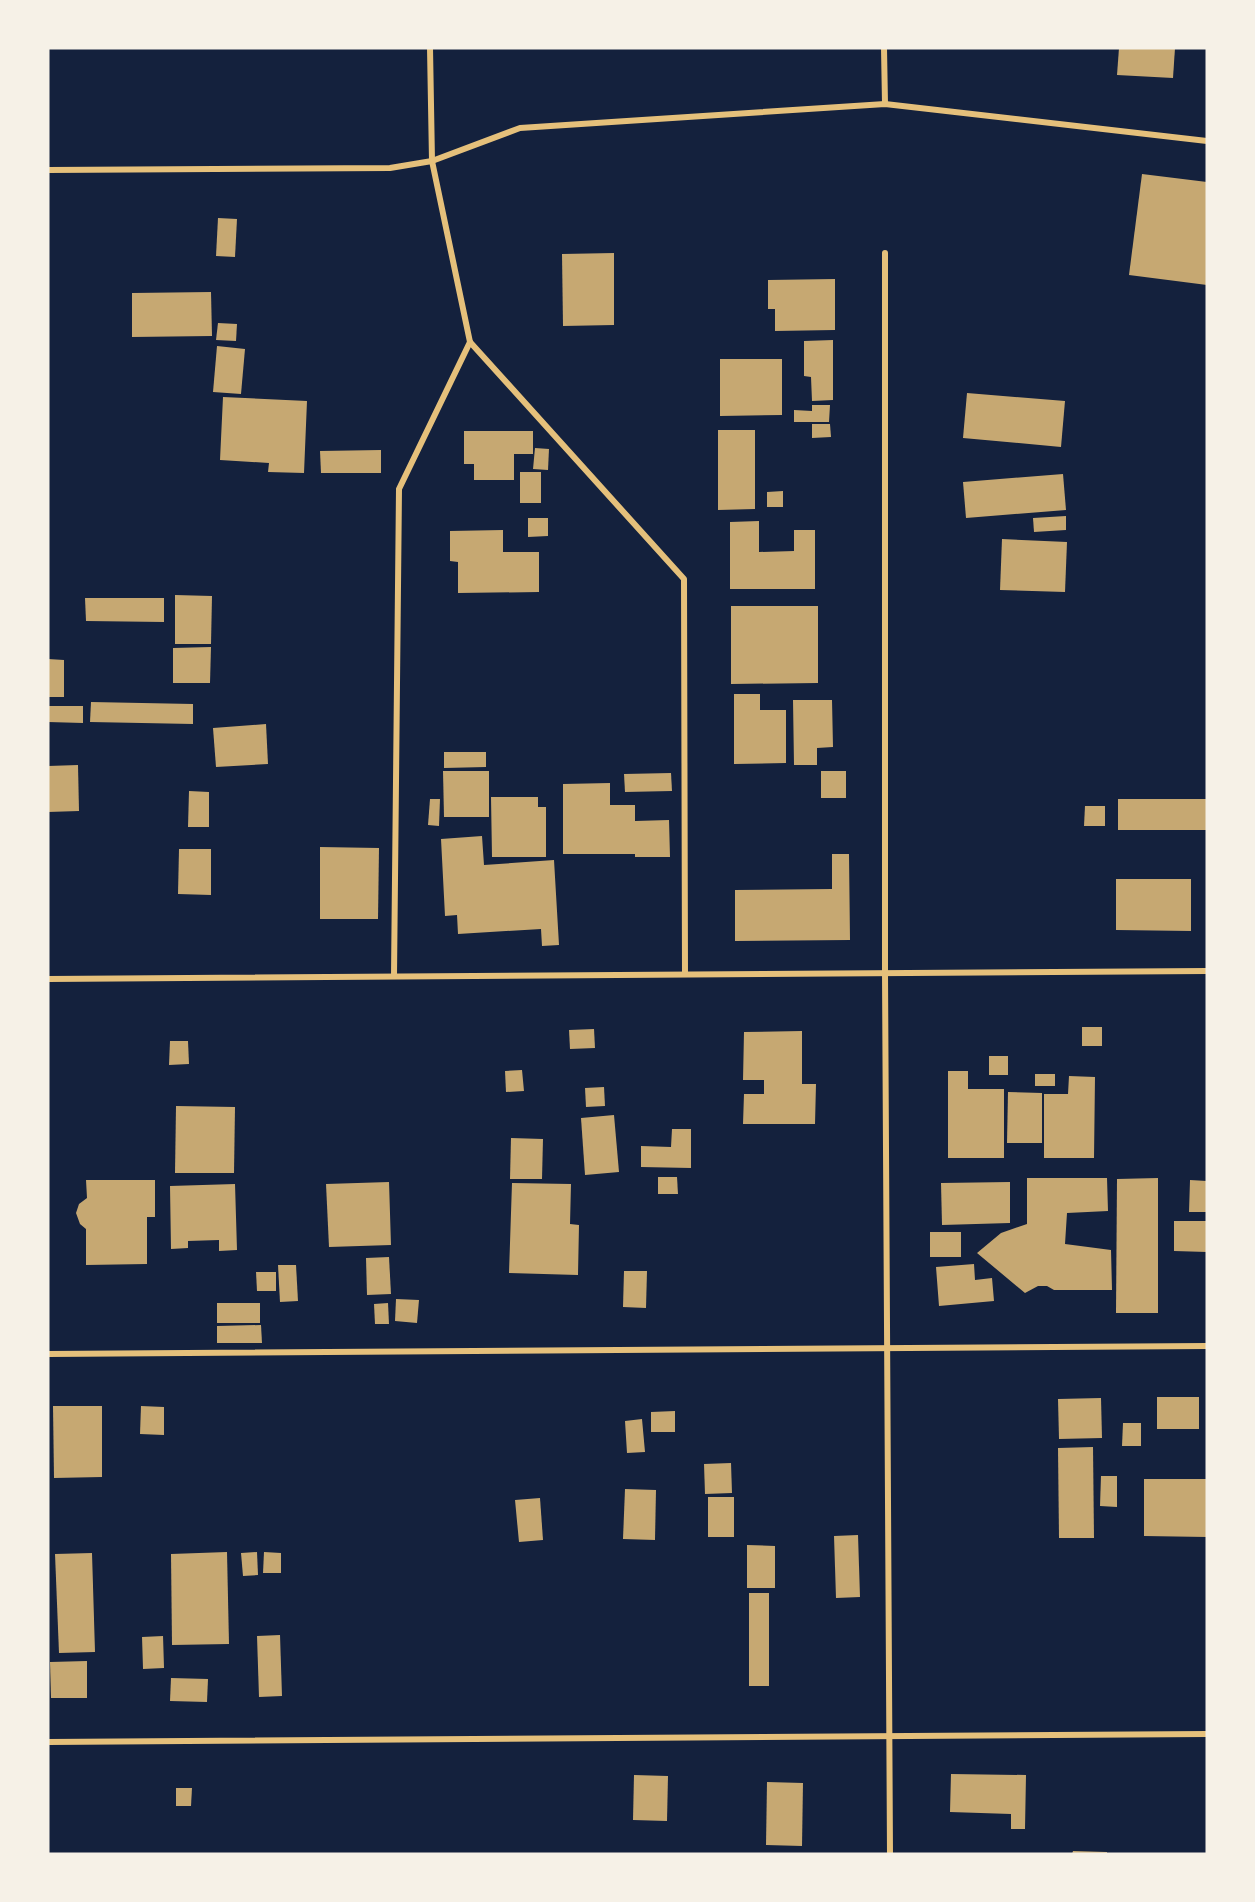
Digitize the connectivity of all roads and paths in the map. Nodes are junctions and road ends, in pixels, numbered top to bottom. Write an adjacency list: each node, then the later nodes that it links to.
1 (430, 48): 5 (street)
2 (884, 48): 3 (street)
3 (885, 104): 4 (street); 5 (street)
4 (1207, 141)
5 (432, 161): 6 (street); 8 (street)
6 (48, 170)
7 (885, 253): 10 (street)
8 (470, 342): 11 (street); 12 (street)
9 (1207, 971): 10 (street)
10 (885, 973): 11 (street); 15 (street)
11 (685, 974): 12 (street)
12 (394, 976): 13 (street)
13 (48, 979)
14 (1207, 1346): 15 (street)
15 (887, 1348): 16 (street); 18 (street)
16 (48, 1354)
17 (1207, 1734): 18 (street)
18 (889, 1736): 19 (street); 20 (street)
19 (48, 1742)
20 (890, 1854)

